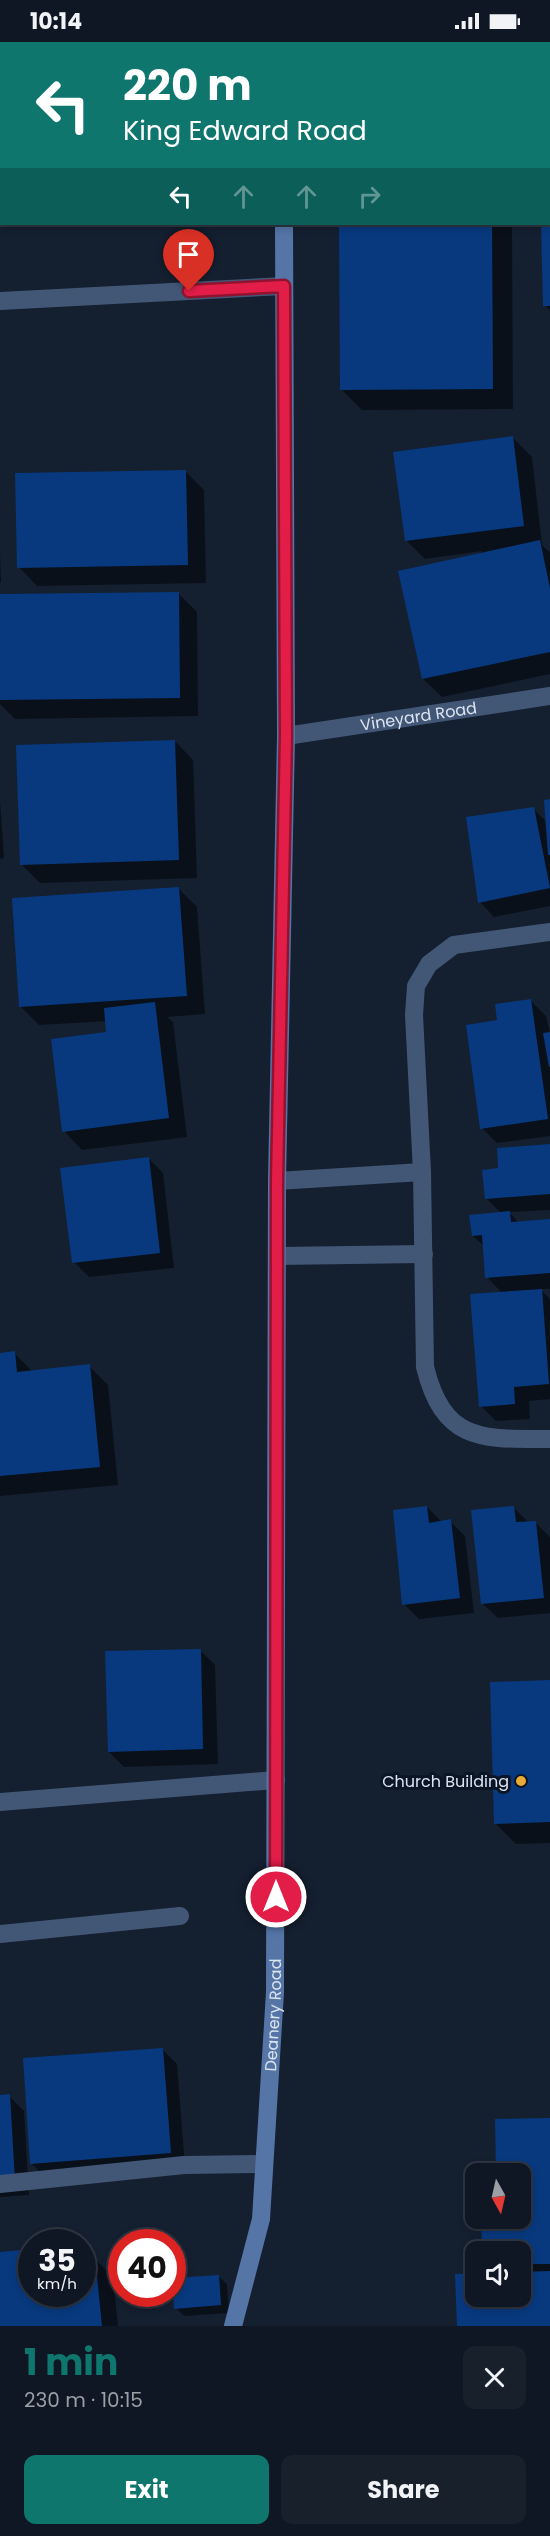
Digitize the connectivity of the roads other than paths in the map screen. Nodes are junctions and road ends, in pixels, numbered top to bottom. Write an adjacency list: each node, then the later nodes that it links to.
1 (284, 225): 2 (street, Deanery Road)
2 (284, 286): 3 (street); 5 (street, Deanery Road)
3 (0, 301)
4 (550, 696): 5 (street, Vineyard Road)
5 (286, 736): 8 (street, Deanery Road)
6 (550, 932): 7 (street)
7 (422, 1172): 8 (street); 9 (street)
8 (277, 1181): 10 (street, Deanery Road)
9 (424, 1254): 10 (street); 11 (street)
10 (277, 1256): 12 (street, Deanery Road)
11 (550, 1439)
12 (276, 1780): 13 (street); 16 (street, Deanery Road)
13 (0, 1802)
14 (180, 1916): 15 (street)
15 (0, 1934)
16 (264, 2164): 17 (street); 18 (street, Deanery Road)
17 (0, 2184)
18 (233, 2326)

